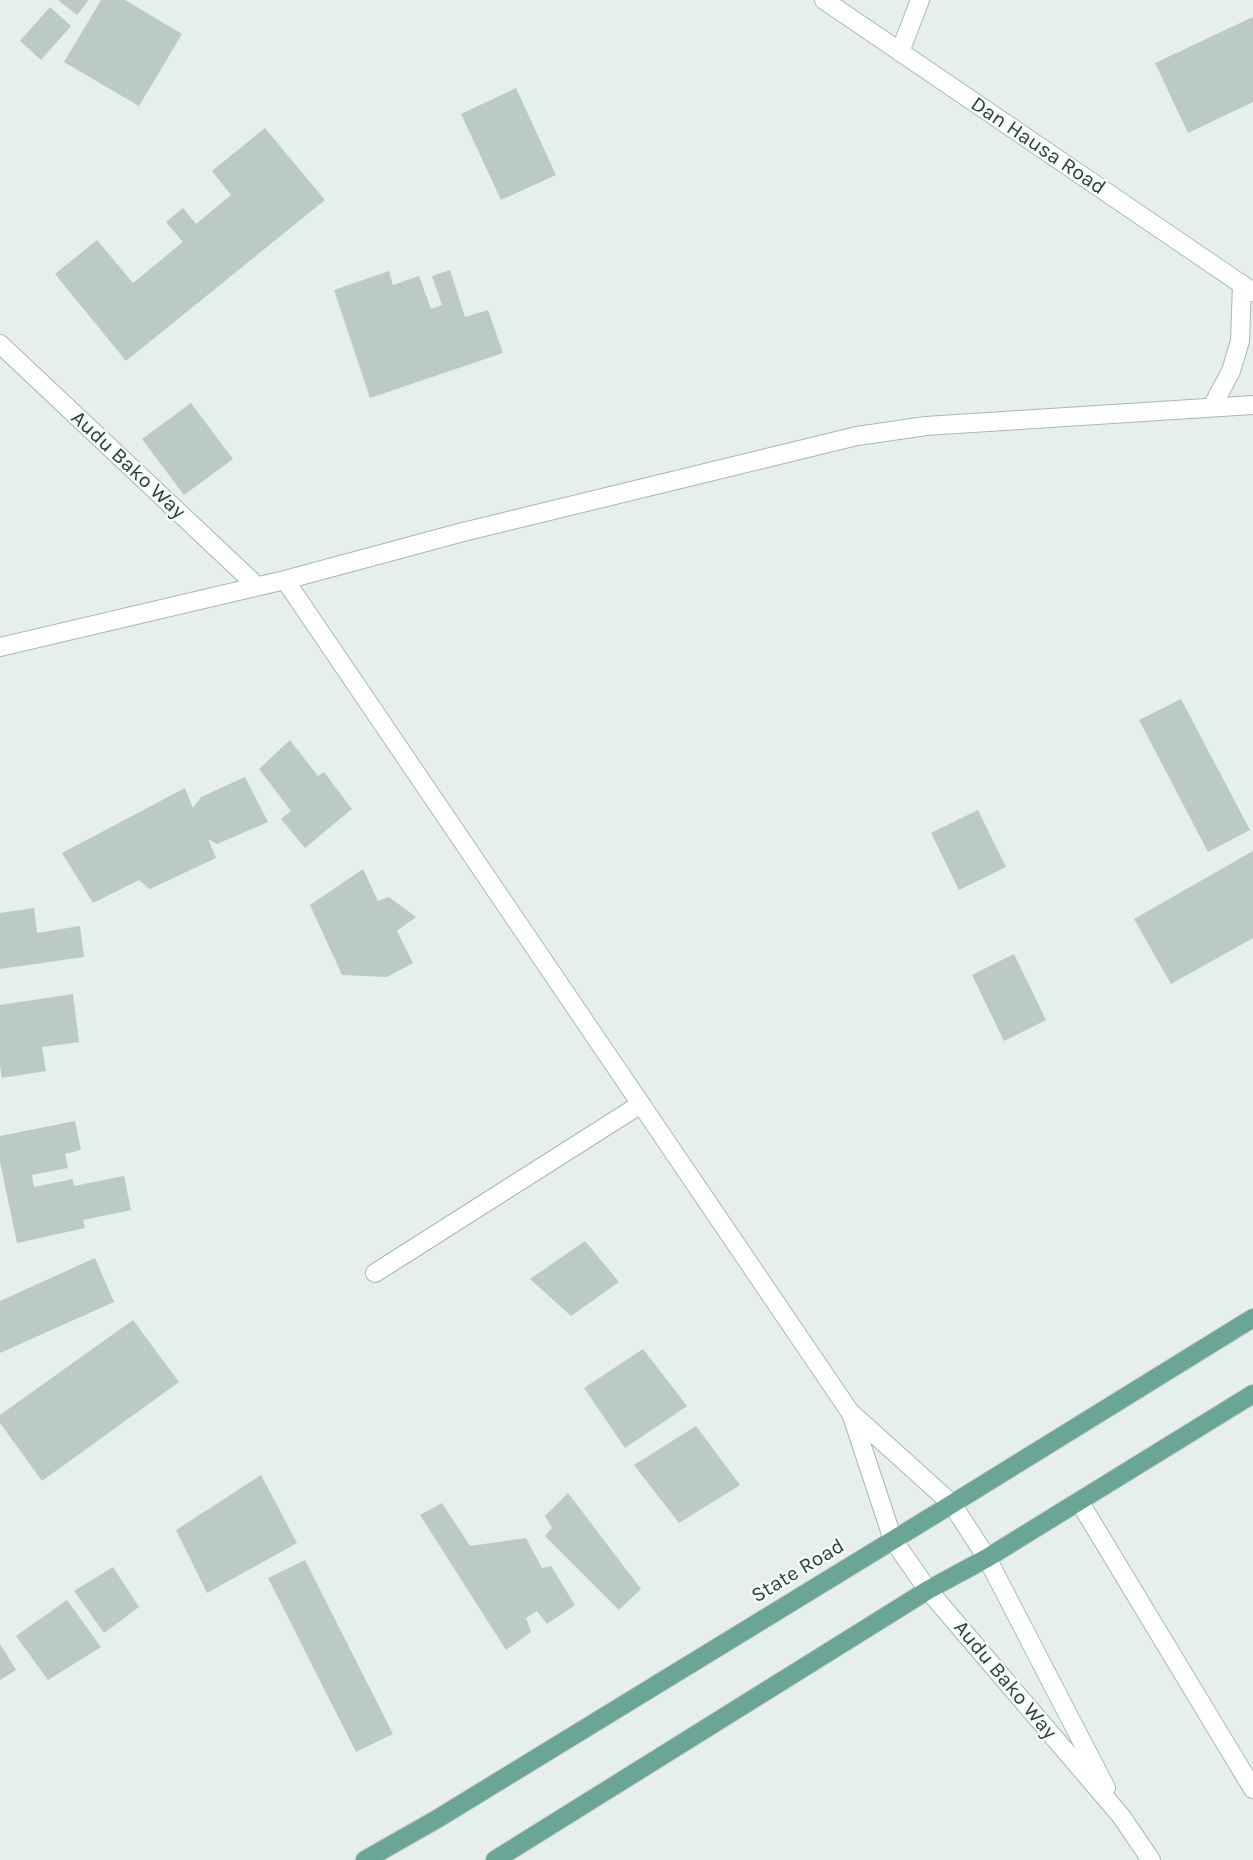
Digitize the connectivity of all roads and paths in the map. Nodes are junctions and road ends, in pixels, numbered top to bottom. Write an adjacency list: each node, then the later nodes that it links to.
1 (824, 0): 3 (street, Dan Hausa Road)
2 (920, 0): 3 (street)
3 (900, 52): 4 (street, Dan Hausa Road)
4 (1248, 288): 7 (street)
5 (0, 344): 9 (street, Audu Bako Way)
6 (1253, 405): 7 (street)
7 (1212, 407): 8 (street)
8 (285, 580): 9 (street); 11 (street)
9 (257, 586): 10 (street)
10 (0, 647)
11 (641, 1104): 12 (street); 15 (street)
12 (375, 1273)
13 (1253, 1318): 17 (main road, State Road)
14 (1253, 1394): 16 (main road)
15 (850, 1412): 17 (street, Audu Bako Way); 18 (street, Audu Bako Way)
16 (1079, 1501): 19 (main road); 21 (street)
17 (952, 1504): 18 (main road, State Road); 19 (street, Audu Bako Way)
18 (893, 1540): 20 (street, Audu Bako Way); 23 (main road, State Road)
19 (987, 1558): 20 (main road); 22 (street, Audu Bako Way)
20 (928, 1590): 22 (street, Audu Bako Way); 24 (main road)
21 (1253, 1789)
22 (1121, 1816): 25 (street, Audu Bako Way)
23 (365, 1860)
24 (495, 1860)
25 (1151, 1860)

